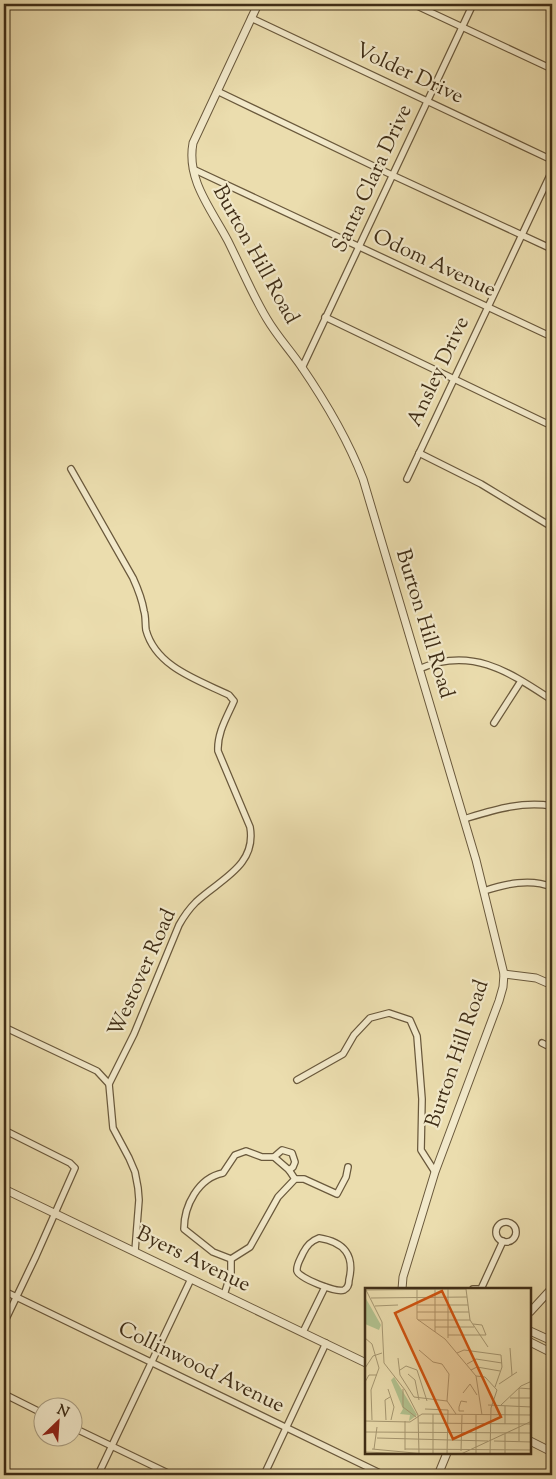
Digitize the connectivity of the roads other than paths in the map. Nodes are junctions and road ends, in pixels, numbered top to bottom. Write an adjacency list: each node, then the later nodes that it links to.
1 (258, 4): 4 (street, Burton Hill Road)
2 (413, 4): 5 (street)
3 (473, 4): 5 (street, Santa Clara Drive)
4 (251, 18): 7 (street, Burton Hill Road); 8 (street, Volder Drive)
5 (462, 27): 6 (street); 8 (street, Santa Clara Drive)
6 (552, 69)
7 (217, 92): 10 (street, Burton Hill Road); 12 (street)
8 (427, 101): 9 (street, Volder Drive); 12 (street, Santa Clara Drive)
9 (552, 160)
10 (193, 169): 14 (street, Odom Avenue); 19 (street, Burton Hill Road)
11 (552, 171): 13 (street, Ansley Drive)
12 (392, 175): 13 (street); 14 (street, Santa Clara Drive)
13 (522, 235): 15 (street); 16 (street, Ansley Drive)
14 (359, 247): 16 (street, Odom Avenue); 17 (street, Santa Clara Drive)
15 (552, 249)
16 (488, 307): 18 (street, Odom Avenue); 20 (street, Ansley Drive)
17 (326, 317): 19 (street, Santa Clara Drive); 20 (street)
18 (552, 337)
19 (302, 368): 26 (street, Burton Hill Road)
20 (454, 380): 21 (street); 22 (street, Ansley Drive)
21 (552, 426)
22 (419, 453): 24 (street, Ansley Drive); 25 (street)
23 (71, 469): 40 (street, Westover Road)
24 (407, 479)
25 (552, 527)
26 (419, 669): 27 (street); 31 (street, Burton Hill Road)
27 (521, 681): 28 (street); 29 (street)
28 (552, 700)
29 (494, 723)
30 (552, 806): 31 (street)
31 (464, 819): 33 (street, Burton Hill Road)
32 (552, 887): 33 (street)
33 (484, 892): 34 (street, Burton Hill Road)
34 (504, 974): 35 (street); 45 (street, Burton Hill Road)
35 (552, 985)
36 (4, 1027): 40 (street)
37 (542, 1043): 38 (street)
38 (552, 1048)
39 (297, 1080): 45 (street)
40 (109, 1084): 50 (street)
41 (4, 1130): 48 (street)
42 (274, 1157): 44 (street); 44 (street); 51 (street)
43 (348, 1167): 46 (street)
44 (289, 1170): 46 (street)
45 (435, 1172): 54 (street, Burton Hill Road)
46 (295, 1178): 51 (street)
47 (4, 1189): 48 (street, Byers Avenue)
48 (55, 1213): 50 (street, Byers Avenue); 59 (street)
49 (503, 1241): 55 (street)
50 (135, 1251): 52 (street, Byers Avenue)
51 (232, 1259): 58 (street)
52 (191, 1279): 58 (street, Byers Avenue); 68 (street)
53 (326, 1287): 53 (street); 63 (street)
54 (402, 1288)
55 (480, 1288)
56 (552, 1288): 60 (street)
57 (4, 1291): 59 (street, Collinwood Avenue)
58 (224, 1295): 63 (street, Byers Avenue)
59 (16, 1297): 61 (street); 68 (street, Collinwood Avenue)
60 (531, 1311)
61 (4, 1323)
62 (531, 1331): 64 (street)
63 (303, 1332): 66 (street, Byers Avenue)
64 (552, 1341)
65 (531, 1342): 67 (street)
66 (326, 1343): 69 (street, Byers Avenue); 72 (street)
67 (552, 1353)
68 (151, 1362): 72 (street, Collinwood Avenue); 75 (street)
69 (365, 1362)
70 (4, 1394): 71 (street)
71 (32, 1408)
72 (287, 1427): 80 (street); 81 (street, Collinwood Avenue)
73 (82, 1432): 75 (street)
74 (531, 1442): 76 (street)
75 (112, 1446): 78 (street); 79 (street)
76 (552, 1452)
77 (447, 1454): 82 (street)
78 (98, 1475)
79 (172, 1475)
80 (264, 1475)
81 (384, 1475)
82 (438, 1475)

